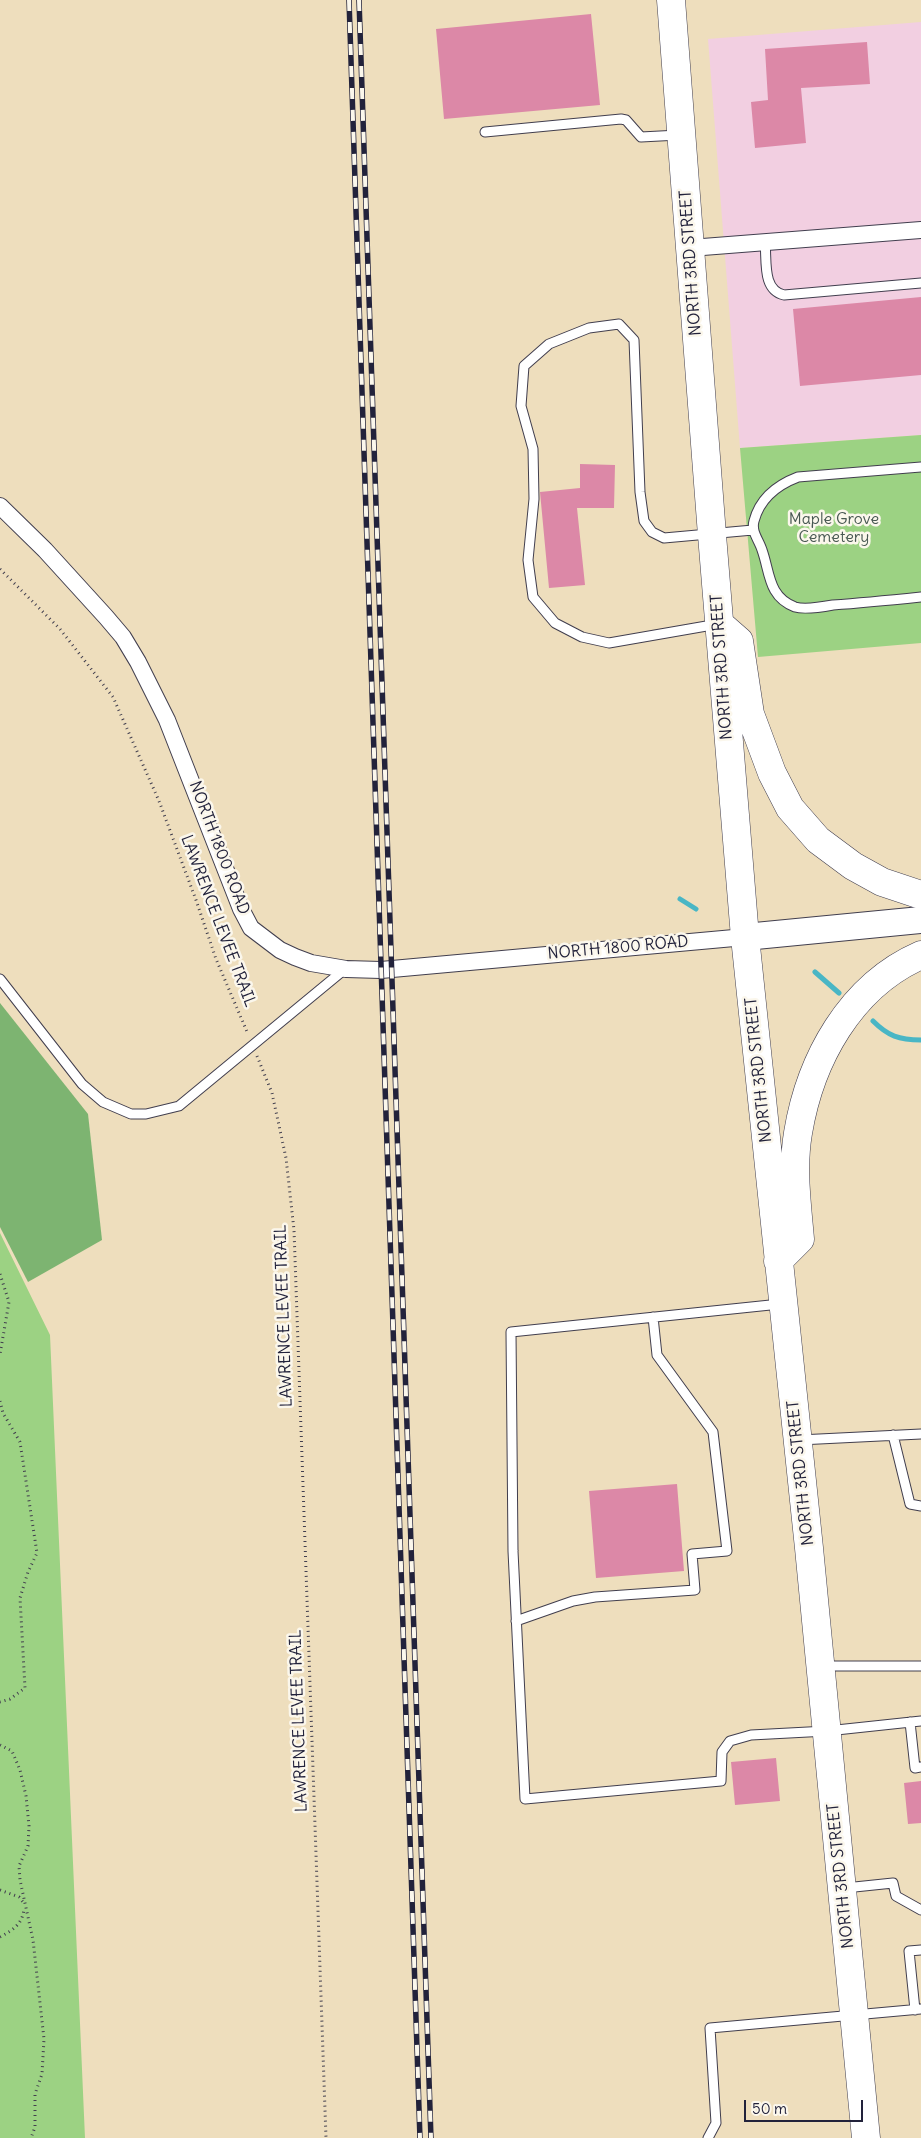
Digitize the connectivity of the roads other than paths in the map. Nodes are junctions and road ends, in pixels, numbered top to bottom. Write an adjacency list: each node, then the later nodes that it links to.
1 (671, 0): 3 (highway, NORTH 3RD STREET)
2 (485, 132): 3 (lane)
3 (681, 135): 6 (highway, NORTH 3RD STREET)
4 (921, 230): 5 (street)
5 (765, 242): 6 (street); 7 (lane)
6 (690, 248): 11 (highway, NORTH 3RD STREET)
7 (921, 282)
8 (921, 467): 10 (lane)
9 (0, 506): 18 (street, NORTH 1800 ROAD)
10 (753, 530): 11 (lane); 12 (lane)
11 (712, 535): 13 (highway, NORTH 3RD STREET); 13 (lane)
12 (921, 597)
13 (719, 624): 14 (highway); 16 (highway, NORTH 3RD STREET)
14 (921, 895)
15 (921, 920): 16 (main road)
16 (745, 936): 18 (street, NORTH 1800 ROAD); 20 (highway, NORTH 3RD STREET)
17 (921, 955): 20 (highway)
18 (346, 969): 19 (lane)
19 (0, 978)
20 (778, 1261): 21 (highway, NORTH 3RD STREET)
21 (783, 1304): 22 (lane); 25 (highway, NORTH 3RD STREET)
22 (653, 1317): 27 (lane); 27 (lane)
23 (921, 1434): 24 (lane)
24 (894, 1435): 25 (lane); 26 (lane)
25 (797, 1440): 28 (highway, NORTH 3RD STREET)
26 (921, 1506)
27 (516, 1621): 32 (lane)
28 (821, 1666): 29 (lane); 32 (highway, NORTH 3RD STREET)
29 (921, 1666)
30 (921, 1721): 31 (lane)
31 (910, 1722): 32 (lane); 33 (lane)
32 (827, 1731): 34 (highway, NORTH 3RD STREET)
33 (921, 1767)
34 (842, 1888): 35 (lane); 38 (highway, NORTH 3RD STREET)
35 (921, 1910)
36 (921, 1950): 37 (lane)
37 (918, 2009): 38 (lane)
38 (854, 2014): 39 (lane); 40 (highway, NORTH 3RD STREET)
39 (708, 2138)
40 (866, 2138)

